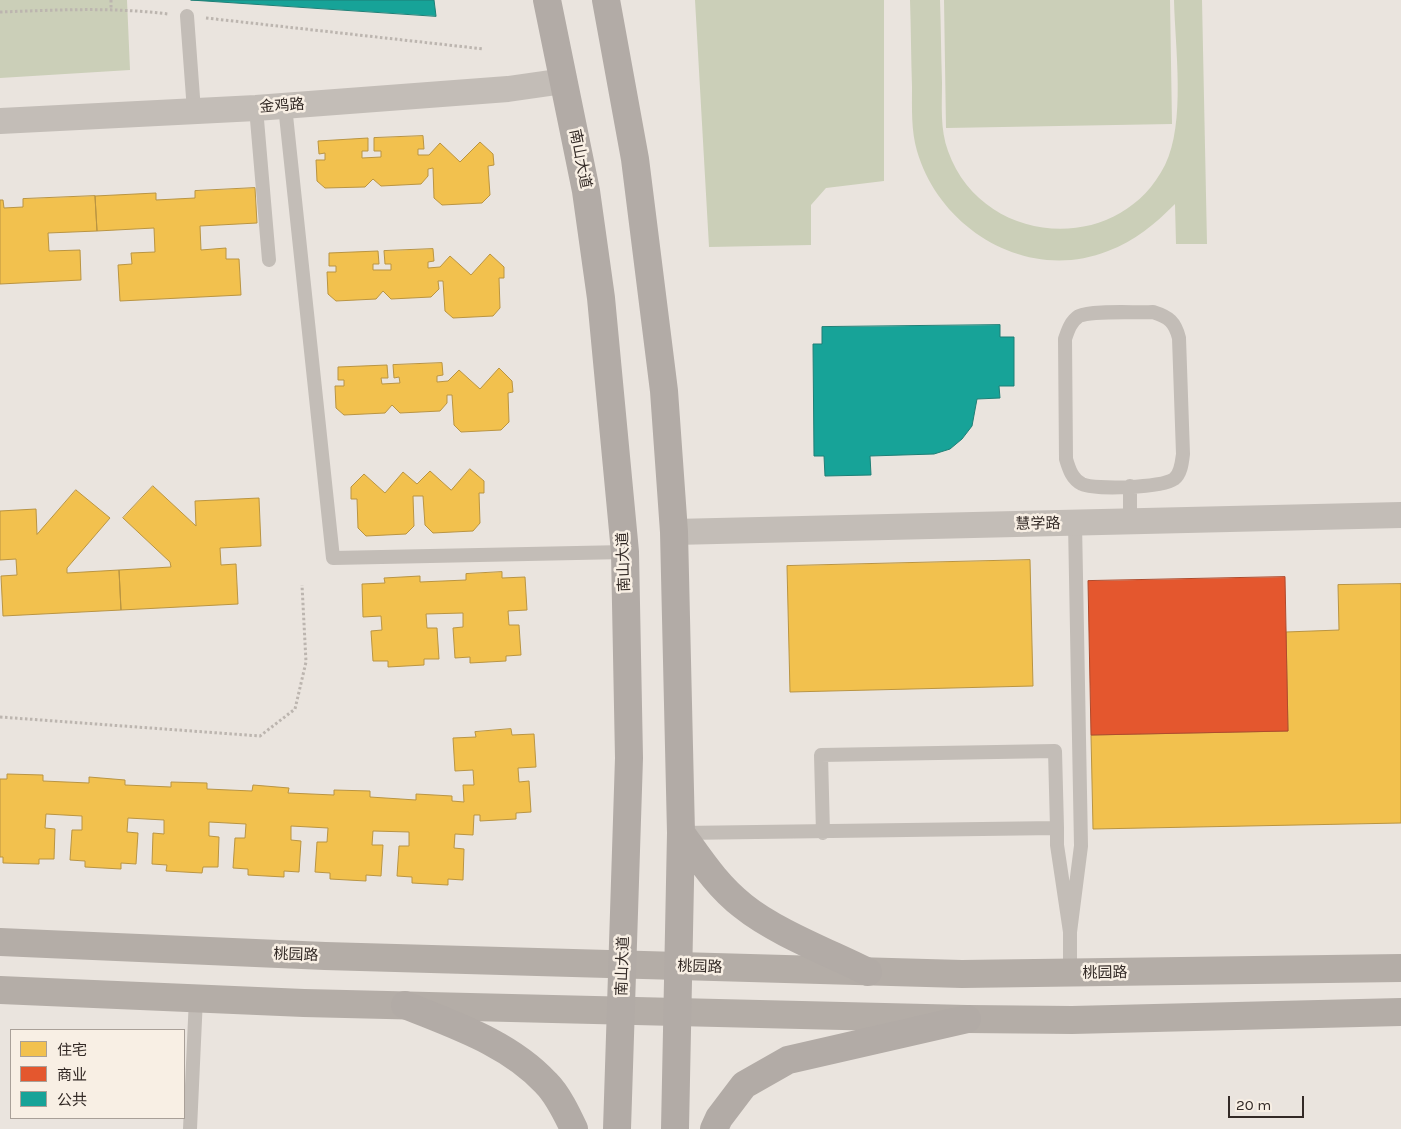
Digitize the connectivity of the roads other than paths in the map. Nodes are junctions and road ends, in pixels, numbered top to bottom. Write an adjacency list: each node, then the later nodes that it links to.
1 (547, 0): 4 (main road, 南山大道)
2 (606, 0): 14 (main road)
3 (187, 16): 7 (lane)
4 (564, 80): 5 (street, 金鸡路); 15 (main road, 南山大道)
5 (285, 106): 6 (street, 金鸡路); 15 (lane)
6 (256, 108): 7 (street, 金鸡路); 9 (lane)
7 (194, 111): 8 (street, 金鸡路)
8 (0, 121)
9 (268, 260)
10 (1130, 486): 10 (lane); 12 (lane)
11 (1401, 516): 12 (street, 慧学路)
12 (1130, 522): 13 (street, 慧学路)
13 (1075, 524): 14 (street, 慧学路); 19 (lane)
14 (674, 532): 18 (main road)
15 (625, 552): 21 (main road, 南山大道)
16 (1057, 828): 17 (lane); 17 (lane); 19 (lane)
17 (823, 833): 18 (lane)
18 (681, 834): 22 (main road); 24 (main road)
19 (1070, 932): 25 (lane)
20 (0, 942): 21 (main road, 桃园路)
21 (623, 964): 22 (main road, 桃园路); 29 (main road, 南山大道)
22 (678, 966): 24 (main road, 桃园路); 30 (main road)
23 (1401, 968): 25 (main road, 桃园路)
24 (868, 972): 25 (main road, 桃园路)
25 (1070, 973)
26 (0, 990): 27 (main road)
27 (196, 998): 28 (main road); 33 (lane)
28 (405, 1006): 29 (main road); 34 (main road)
29 (621, 1011): 30 (main road); 35 (main road, 南山大道)
30 (677, 1012): 32 (main road); 36 (main road)
31 (1401, 1012): 32 (main road)
32 (967, 1019): 37 (main road)
33 (190, 1129)
34 (574, 1129)
35 (617, 1129)
36 (675, 1129)
37 (714, 1129)

